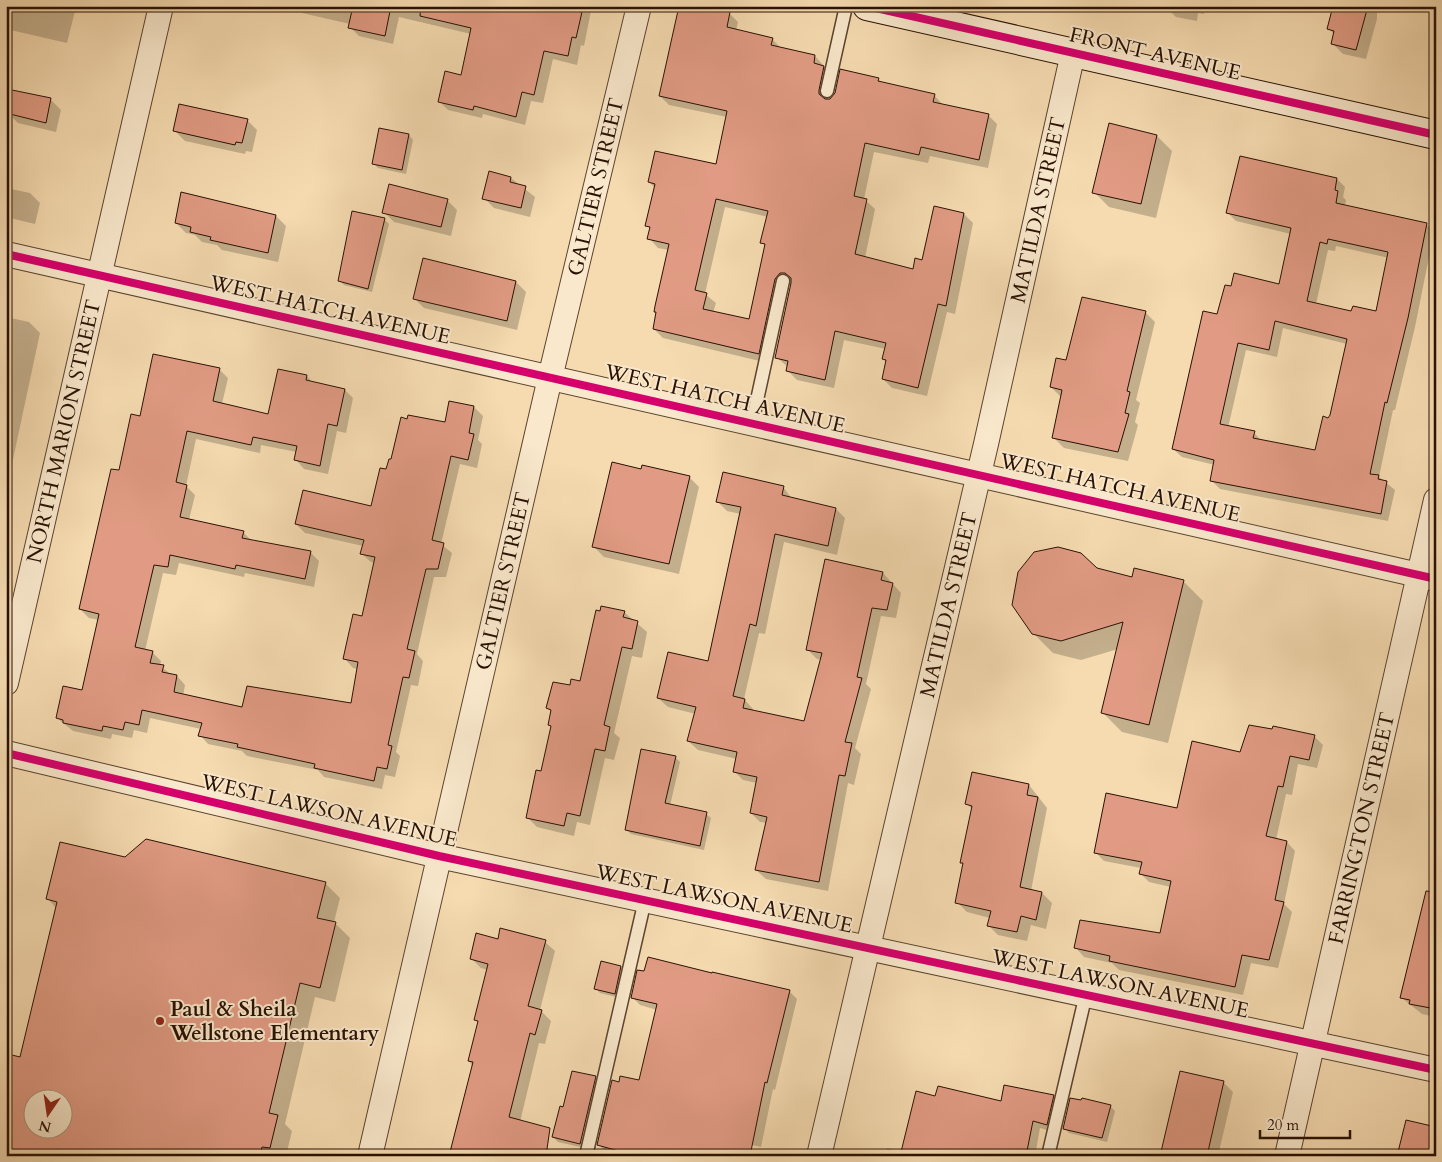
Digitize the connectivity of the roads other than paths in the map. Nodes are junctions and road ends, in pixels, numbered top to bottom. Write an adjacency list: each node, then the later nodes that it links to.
1 (161, 6): 9 (street, NORTH MARION STREET)
2 (639, 6): 11 (street, GALTIER STREET)
3 (846, 6): 6 (lane)
4 (867, 6): 5 (street, FRONT AVENUE)
5 (1073, 53): 7 (street, FRONT AVENUE); 13 (street, MATILDA STREET)
6 (827, 91)
7 (1436, 135)
8 (6, 254): 9 (street, WEST HATCH AVENUE)
9 (98, 275): 11 (street, WEST HATCH AVENUE); 16 (street, NORTH MARION STREET)
10 (783, 281): 12 (lane)
11 (550, 378): 12 (street, WEST HATCH AVENUE); 18 (street, GALTIER STREET)
12 (752, 423): 13 (street, WEST HATCH AVENUE)
13 (979, 474): 15 (street, WEST HATCH AVENUE); 20 (street, MATILDA STREET)
14 (1436, 500): 15 (street, FARRINGTON STREET)
15 (1427, 577): 22 (street, FARRINGTON STREET)
16 (6, 683)
17 (6, 753): 18 (street, WEST LAWSON AVENUE)
18 (439, 856): 19 (street, WEST LAWSON AVENUE); 24 (street, GALTIER STREET)
19 (645, 900): 20 (street, WEST LAWSON AVENUE); 25 (lane)
20 (867, 948): 21 (street, WEST LAWSON AVENUE); 26 (street, MATILDA STREET)
21 (1086, 994): 22 (street, WEST LAWSON AVENUE); 27 (lane)
22 (1313, 1043): 23 (street, WEST LAWSON AVENUE); 28 (street, FARRINGTON STREET)
23 (1436, 1070)
24 (370, 1156)
25 (586, 1156)
26 (819, 1156)
27 (1048, 1156)
28 (1287, 1156)

